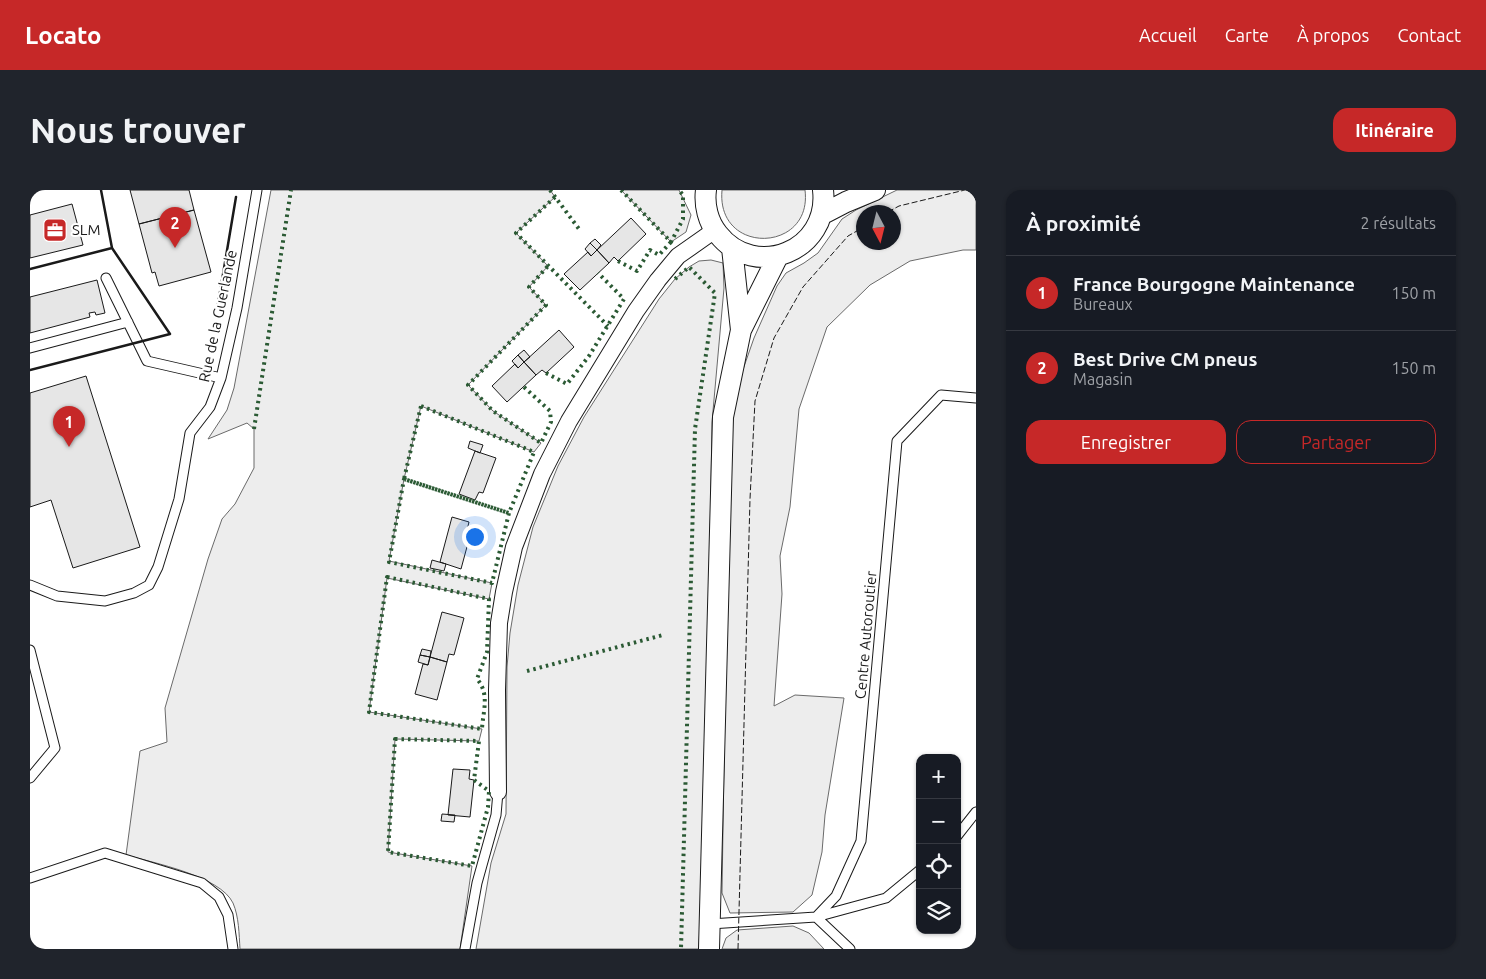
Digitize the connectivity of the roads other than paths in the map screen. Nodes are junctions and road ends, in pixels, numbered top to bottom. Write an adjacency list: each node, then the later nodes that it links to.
1 (257, 190): 13 (lane, Rue de la Guerlande)
2 (823, 190): 5 (street)
3 (875, 190): 5 (street)
4 (704, 191): 6 (street)
5 (821, 215): 8 (street)
6 (714, 230): 7 (street); 18 (street)
7 (732, 248): 8 (street); 11 (street)
8 (778, 256): 11 (street)
9 (106, 278): 10 (lane)
10 (128, 322): 12 (lane); 13 (lane)
11 (741, 330): 24 (street)
12 (30, 348)
13 (221, 378): 15 (lane, Rue de la Guerlande)
14 (976, 398): 23 (lane, Centre Autoroutier)
15 (30, 585)
16 (30, 650): 17 (lane)
17 (30, 778)
18 (498, 792): 26 (lane)
19 (976, 812): 20 (lane)
20 (961, 831)
21 (916, 873): 23 (lane)
22 (30, 878): 25 (lane)
23 (816, 917): 24 (lane); 28 (lane)
24 (710, 924): 27 (street)
25 (233, 949)
26 (465, 949)
27 (709, 949)
28 (850, 949)

